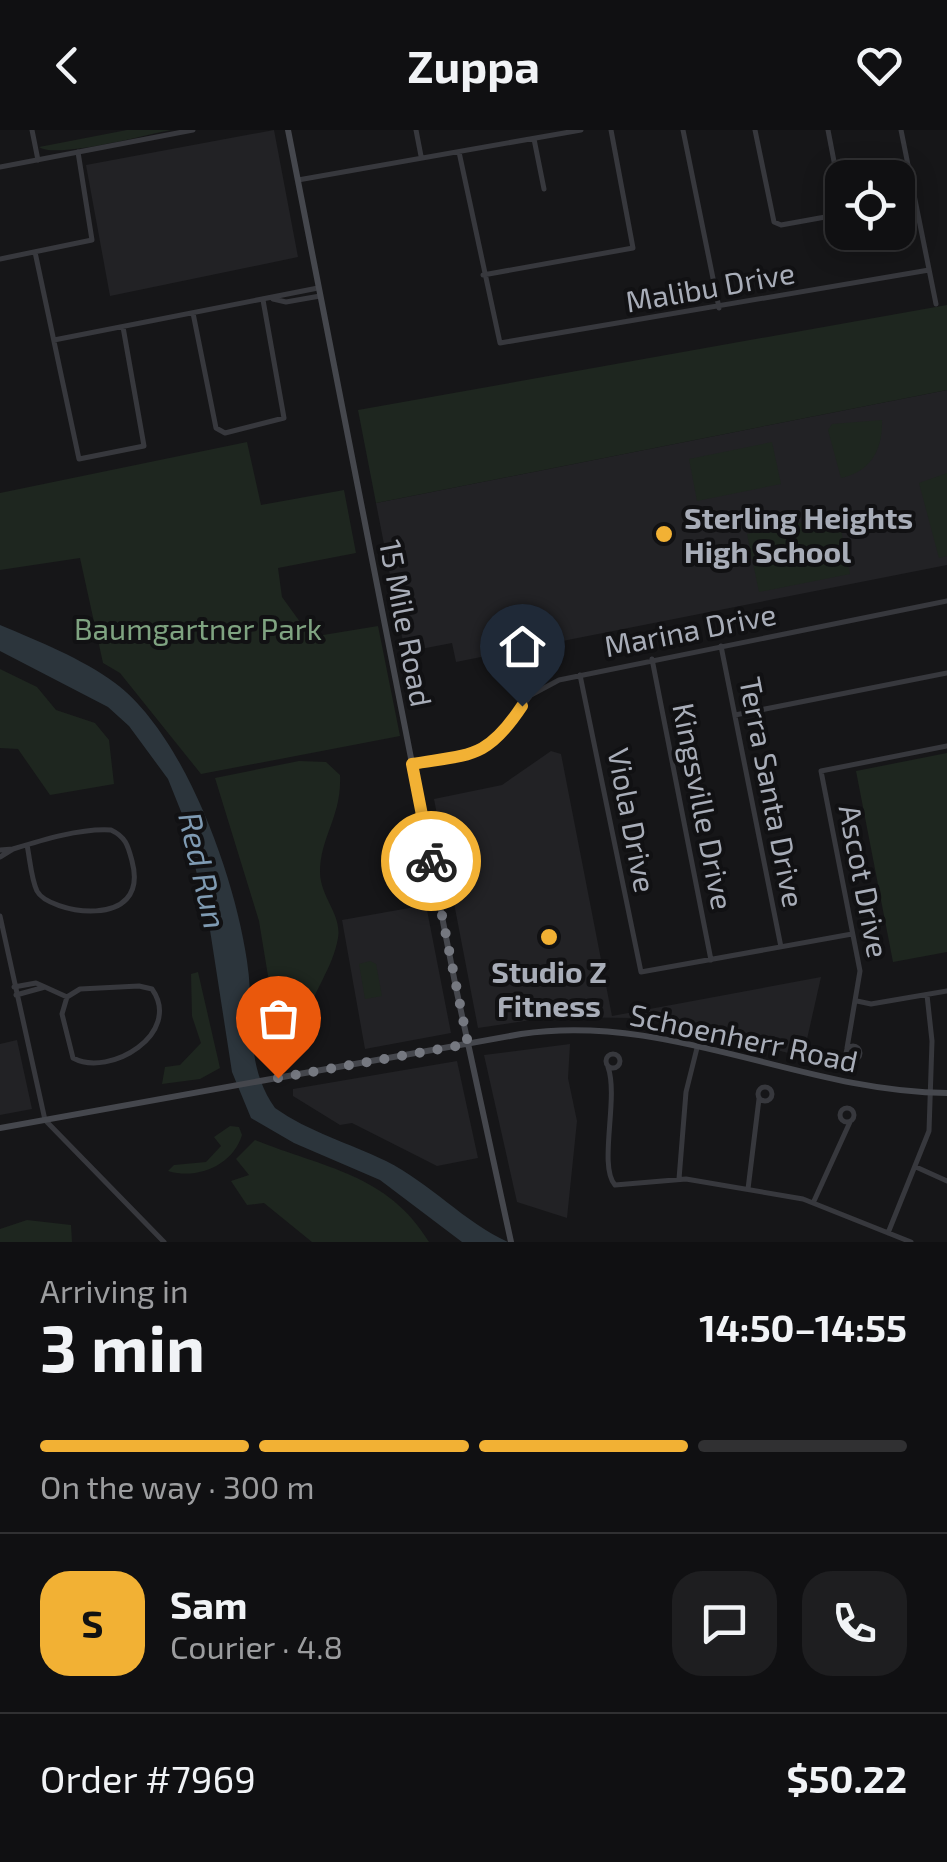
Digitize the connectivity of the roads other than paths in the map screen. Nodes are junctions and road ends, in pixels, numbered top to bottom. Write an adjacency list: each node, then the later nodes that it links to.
1 (32, 130): 15 (street)
2 (194, 130): 12 (street)
3 (288, 130): 18 (main road, 15 Mile Road)
4 (416, 130): 14 (street)
5 (581, 130): 11 (street)
6 (610, 130): 25 (street)
7 (683, 130): 29 (street)
8 (756, 130): 21 (street)
9 (828, 130): 16 (street)
10 (901, 130): 20 (street)
11 (534, 139): 13 (street); 19 (street)
12 (78, 152): 15 (street); 22 (street)
13 (459, 152): 14 (street); 25 (street)
14 (421, 156): 18 (street)
15 (38, 160): 17 (street)
16 (834, 160)
17 (0, 167)
18 (298, 180): 26 (main road, 15 Mile Road)
19 (544, 190)
20 (916, 200): 24 (street)
21 (825, 217)
22 (35, 252): 23 (street); 32 (street)
23 (0, 259)
24 (929, 270): 28 (street); 29 (street, Malibu Drive)
25 (482, 275): 29 (street, Malibu Drive)
26 (319, 292): 27 (street); 40 (main road, 15 Mile Road)
27 (263, 300): 30 (street); 30 (street)
28 (936, 304)
29 (719, 308)
30 (193, 314): 31 (street)
31 (124, 327): 32 (street); 32 (street)
32 (54, 340)
33 (947, 601): 34 (street, Marina Drive)
34 (721, 646): 35 (street, Marina Drive); 38 (street, Terra Santa Drive)
35 (652, 659): 36 (street, Marina Drive); 46 (street, Kingsville Drive)
36 (580, 674): 40 (street, Marina Drive); 46 (street, Viola Drive)
37 (947, 674): 38 (street)
38 (735, 715): 45 (street, Terra Santa Drive)
39 (947, 746): 44 (street, Ascot Drive)
40 (412, 764): 54 (main road, 15 Mile Road)
41 (27, 845): 41 (street); 42 (street)
42 (0, 853)
43 (0, 916): 48 (street)
44 (852, 934): 45 (street); 53 (street, Ascot Drive)
45 (781, 948): 46 (street)
46 (712, 962)
47 (46, 986): 48 (street); 50 (street); 52 (street)
48 (14, 987): 50 (street)
49 (947, 991): 51 (street)
50 (16, 995): 65 (street)
51 (926, 995): 53 (street); 60 (street)
52 (67, 997): 52 (street)
53 (857, 1001): 56 (street, Ascot Drive)
54 (468, 1044): 55 (main road, Schoenherr Road); 65 (main road, Schoenherr Road); 76 (main road, 15 Mile Road)
55 (698, 1044): 60 (main road, Schoenherr Road); 71 (street)
56 (850, 1044)
57 (608, 1066): 58 (street); 58 (street); 59 (street)
58 (616, 1068): 59 (street)
59 (610, 1076): 71 (street)
60 (931, 1092): 61 (main road, Schoenherr Road); 70 (street)
61 (947, 1092)
62 (759, 1099): 63 (street); 63 (street); 64 (street)
63 (768, 1101): 64 (street)
64 (761, 1108): 73 (street)
65 (45, 1120): 68 (main road, Schoenherr Road); 77 (street)
66 (842, 1120): 67 (street); 67 (street); 69 (street)
67 (850, 1122): 69 (street)
68 (0, 1128)
69 (844, 1129): 74 (street)
70 (916, 1168): 72 (street); 75 (street)
71 (679, 1180): 73 (street)
72 (947, 1180)
73 (748, 1190): 74 (street)
74 (814, 1201): 75 (street)
75 (888, 1232): 78 (street)
76 (511, 1241)
77 (164, 1242)
78 (910, 1242)

